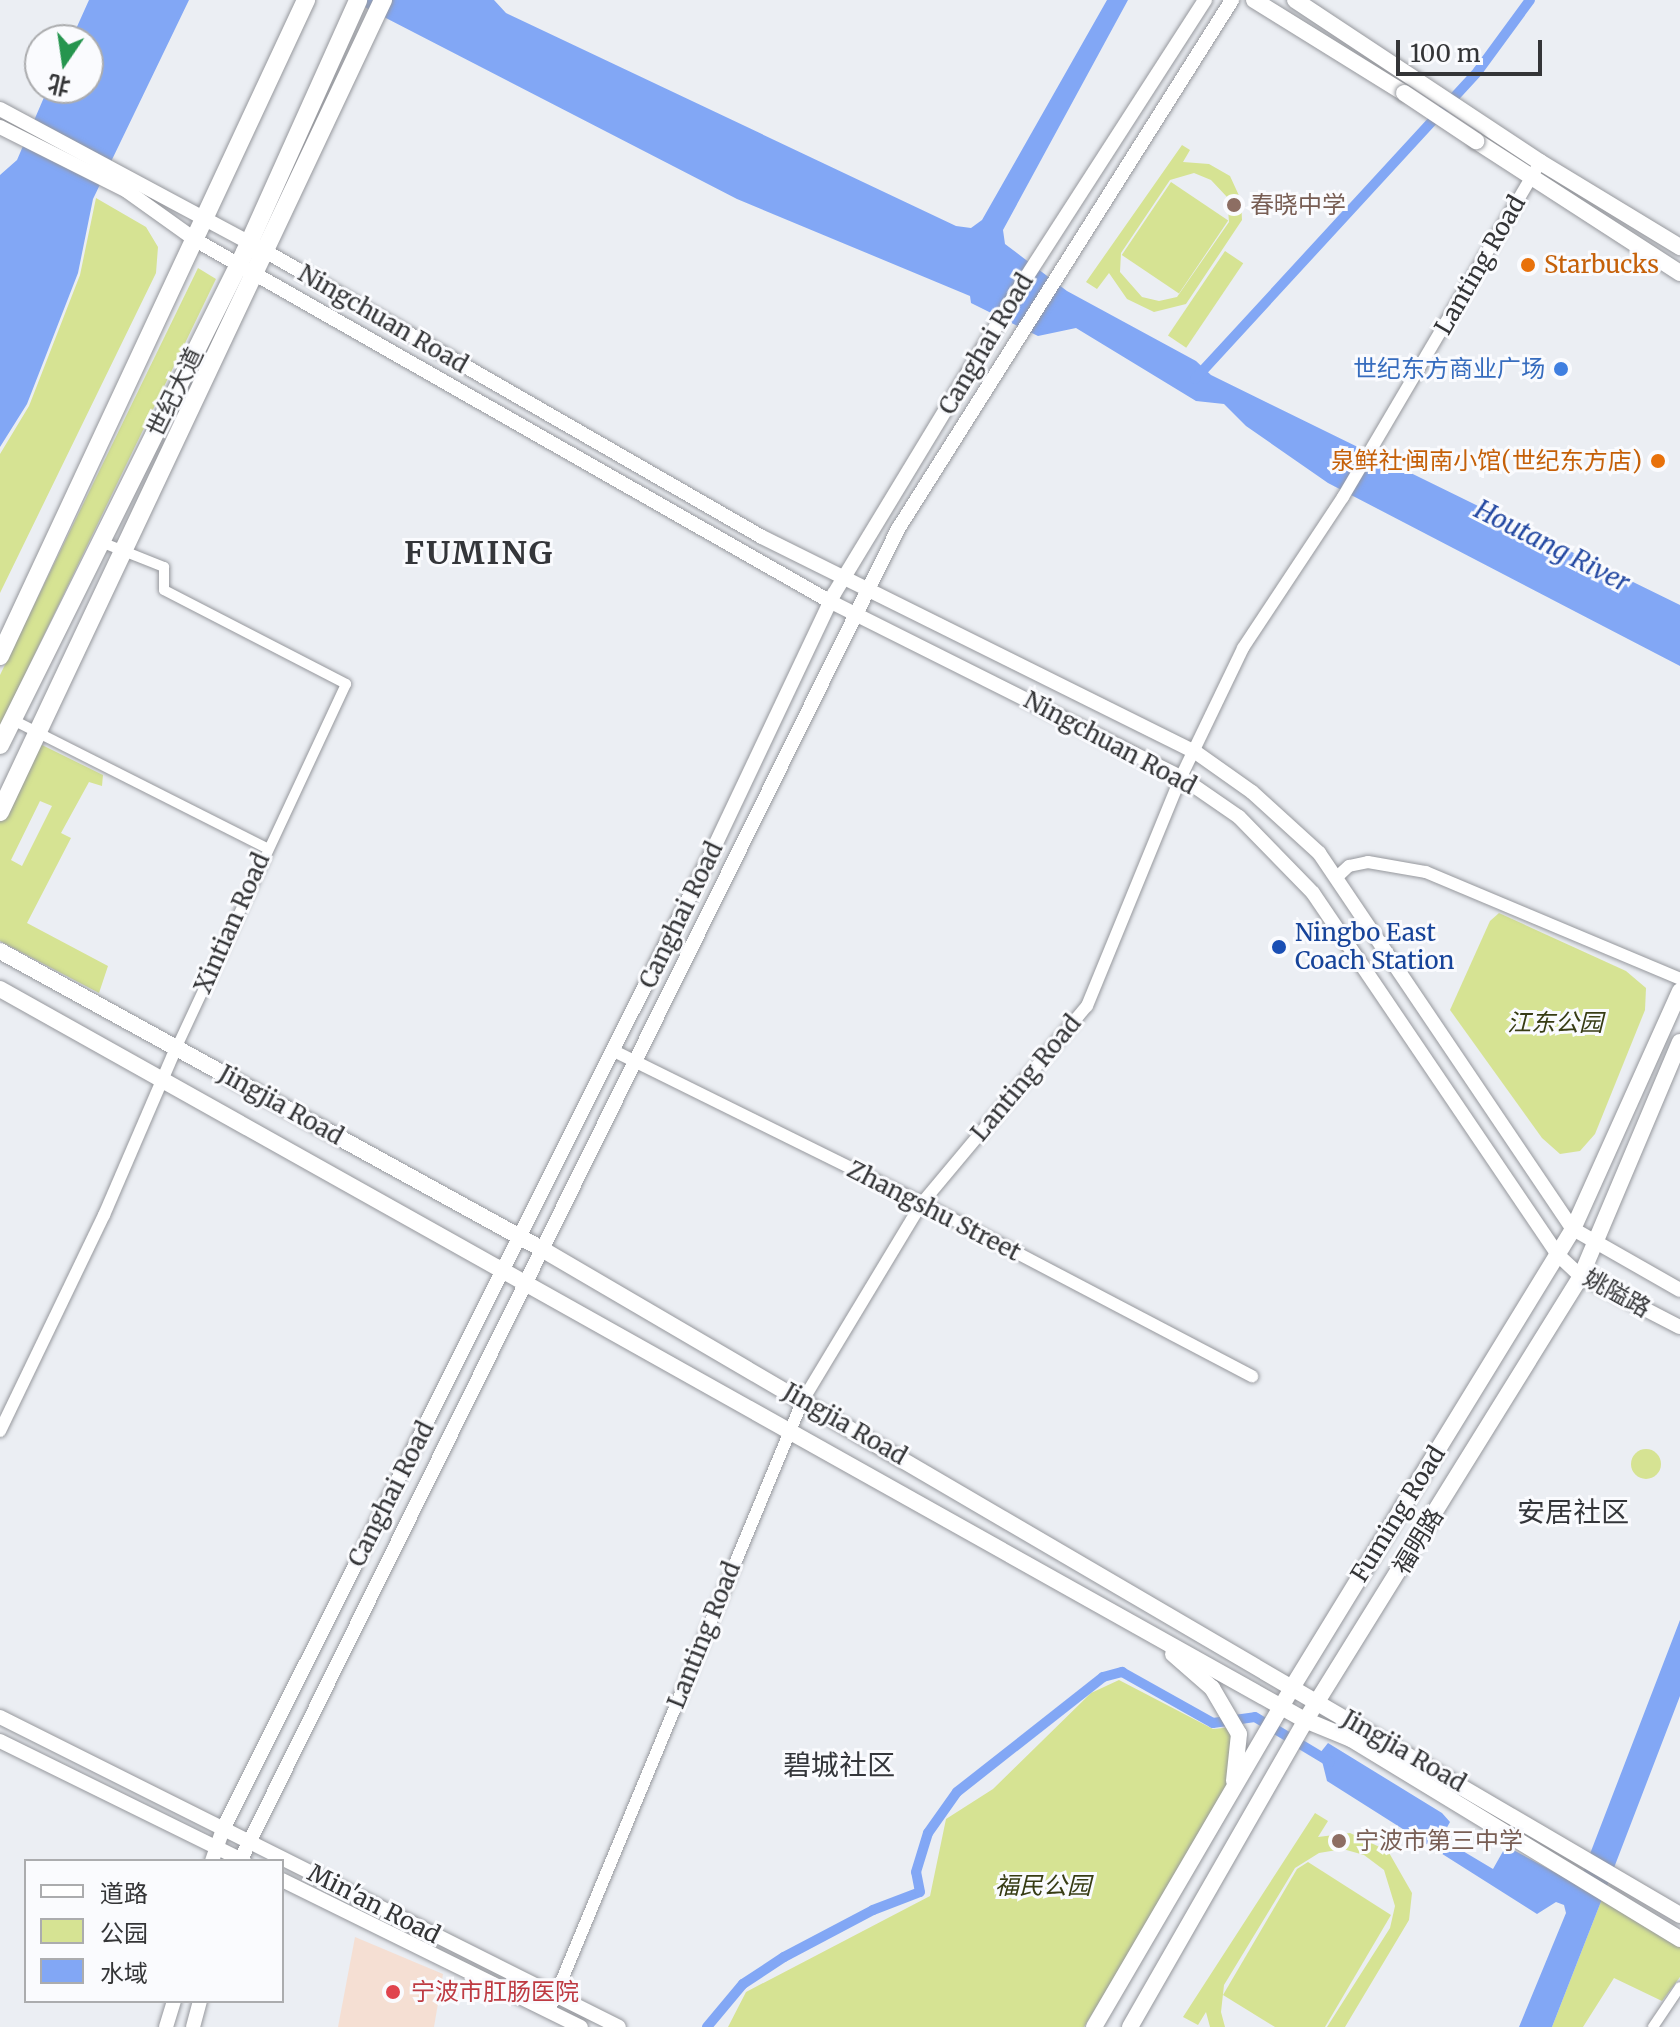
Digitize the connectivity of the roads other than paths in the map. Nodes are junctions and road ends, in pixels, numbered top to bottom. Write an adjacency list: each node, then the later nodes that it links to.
1 (358, 0): 15 (highway)
2 (383, 0): 15 (highway)
3 (1205, 0): 21 (main road, Canghai Road)
4 (1232, 0): 22 (main road, Canghai Road)
5 (1254, 0): 11 (main road, bridge)
6 (1295, 0): 10 (main road)
7 (303, 6): 13 (highway, 世纪大道)
8 (0, 109): 12 (main road, Ningchuan Road)
9 (0, 127): 12 (main road, Ningchuan Road)
10 (1540, 162): 11 (street, Lanting Road); 16 (main road)
11 (1530, 179): 18 (main road); 29 (street, Lanting Road)
12 (132, 186): 13 (main road, Ningchuan Road); 14 (main road, Ningchuan Road)
13 (207, 219): 14 (highway, 世纪大道); 15 (main road, Ningchuan Road)
14 (197, 241): 17 (main road, Ningchuan Road); 25 (highway, 世纪大道)
15 (257, 247): 17 (highway); 21 (main road, Ningchuan Road)
16 (1680, 247)
17 (246, 270): 19 (highway, 世纪大道); 20 (highway); 23 (main road, Ningchuan Road)
18 (1680, 273)
19 (101, 542): 20 (street, Xintian Road); 26 (highway, 世纪大道)
20 (122, 550): 27 (highway); 32 (street, Xintian Road)
21 (843, 580): 22 (main road, Ningchuan Road); 23 (main road, Canghai Road)
22 (867, 591): 24 (main road, Canghai Road); 29 (main road, Ningchuan Road)
23 (831, 602): 24 (main road, Ningchuan Road); 40 (main road, Canghai Road)
24 (856, 615): 30 (main road, Ningchuan Road); 41 (main road, Canghai Road)
25 (0, 656)
26 (13, 720): 27 (street); 28 (highway, 世纪大道)
27 (36, 734): 31 (highway); 32 (street)
28 (0, 745)
29 (1194, 751): 30 (street, Lanting Road); 33 (main road, Ningchuan Road)
30 (1181, 777): 43 (street, Lanting Road); 48 (main road, Ningchuan Road)
31 (0, 812)
32 (266, 848): 39 (street, Xintian Road)
33 (1336, 878): 35 (street); 44 (main road, Ningchuan Road)
34 (0, 951): 39 (main road, Jingjia Road)
35 (1680, 979)
36 (0, 989): 42 (main road, Jingjia Road)
37 (1680, 991): 44 (main road, Fuming Road)
38 (1680, 1042): 46 (main road, 福明路)
39 (176, 1048): 42 (street, Xintian Road); 45 (main road, Jingjia Road)
40 (614, 1051): 41 (street, Zhangshu Street); 45 (main road, Canghai Road)
41 (634, 1061): 43 (street, Zhangshu Street); 47 (main road, Canghai Road)
42 (164, 1081): 49 (main road, Jingjia Road); 57 (street, Xintian Road)
43 (922, 1203): 54 (street, Zhangshu Street); 55 (street, Lanting Road)
44 (1573, 1229): 46 (main road, 姚隘路); 48 (main road, Fuming Road)
45 (520, 1237): 47 (main road, Jingjia Road); 49 (main road, Canghai Road)
46 (1594, 1244): 50 (main road, 福明路); 52 (main road, 姚隘路)
47 (540, 1248): 51 (main road, Canghai Road); 55 (main road, Jingjia Road)
48 (1557, 1254): 50 (main road, 姚隘路); 59 (main road, Fuming Road)
49 (503, 1270): 51 (main road, Jingjia Road); 66 (main road, Canghai Road)
50 (1581, 1276): 53 (main road, 姚隘路); 60 (main road, 福明路)
51 (523, 1281): 56 (main road, Jingjia Road); 67 (main road, Canghai Road)
52 (1680, 1290)
53 (1680, 1327)
54 (1252, 1376)
55 (803, 1400): 56 (street, Lanting Road); 59 (main road, Jingjia Road)
56 (788, 1429): 58 (main road, Jingjia Road); 77 (street, Lanting Road)
57 (0, 1431)
58 (1144, 1629): 61 (main road, Jingjia Road); 65 (main road)
59 (1293, 1686): 60 (main road, Jingjia Road); 61 (main road, Fuming Road)
60 (1317, 1700): 63 (main road, 福明路); 74 (main road, Jingjia Road)
61 (1281, 1707): 63 (main road, Jingjia Road); 65 (main road, Fuming Road)
62 (0, 1717): 66 (main road, Min'an Road)
63 (1305, 1720): 75 (main road, Jingjia Road); 86 (main road, 福明路)
64 (0, 1741): 68 (main road)
65 (1233, 1789): 85 (main road, Fuming Road)
66 (223, 1829): 67 (main road, Min'an Road); 68 (main road, Canghai Road)
67 (249, 1842): 70 (main road, Canghai Road); 71 (main road, Min'an Road)
68 (214, 1854): 69 (main road)
69 (237, 1859)
70 (242, 1859)
71 (283, 1859)
72 (284, 1860): 77 (main road, Min'an Road)
73 (284, 1881): 80 (main road, Min'an Road)
74 (1680, 1915)
75 (1680, 1939)
76 (1680, 1987): 87 (street)
77 (557, 1996): 80 (street, Lanting Road); 84 (main road, Min'an Road)
78 (173, 2003): 81 (main road)
79 (199, 2003): 82 (main road)
80 (549, 2011): 83 (main road, Min'an Road)
81 (166, 2027)
82 (193, 2027)
83 (581, 2027)
84 (619, 2027)
85 (1094, 2027)
86 (1130, 2027)
87 (1653, 2027)

